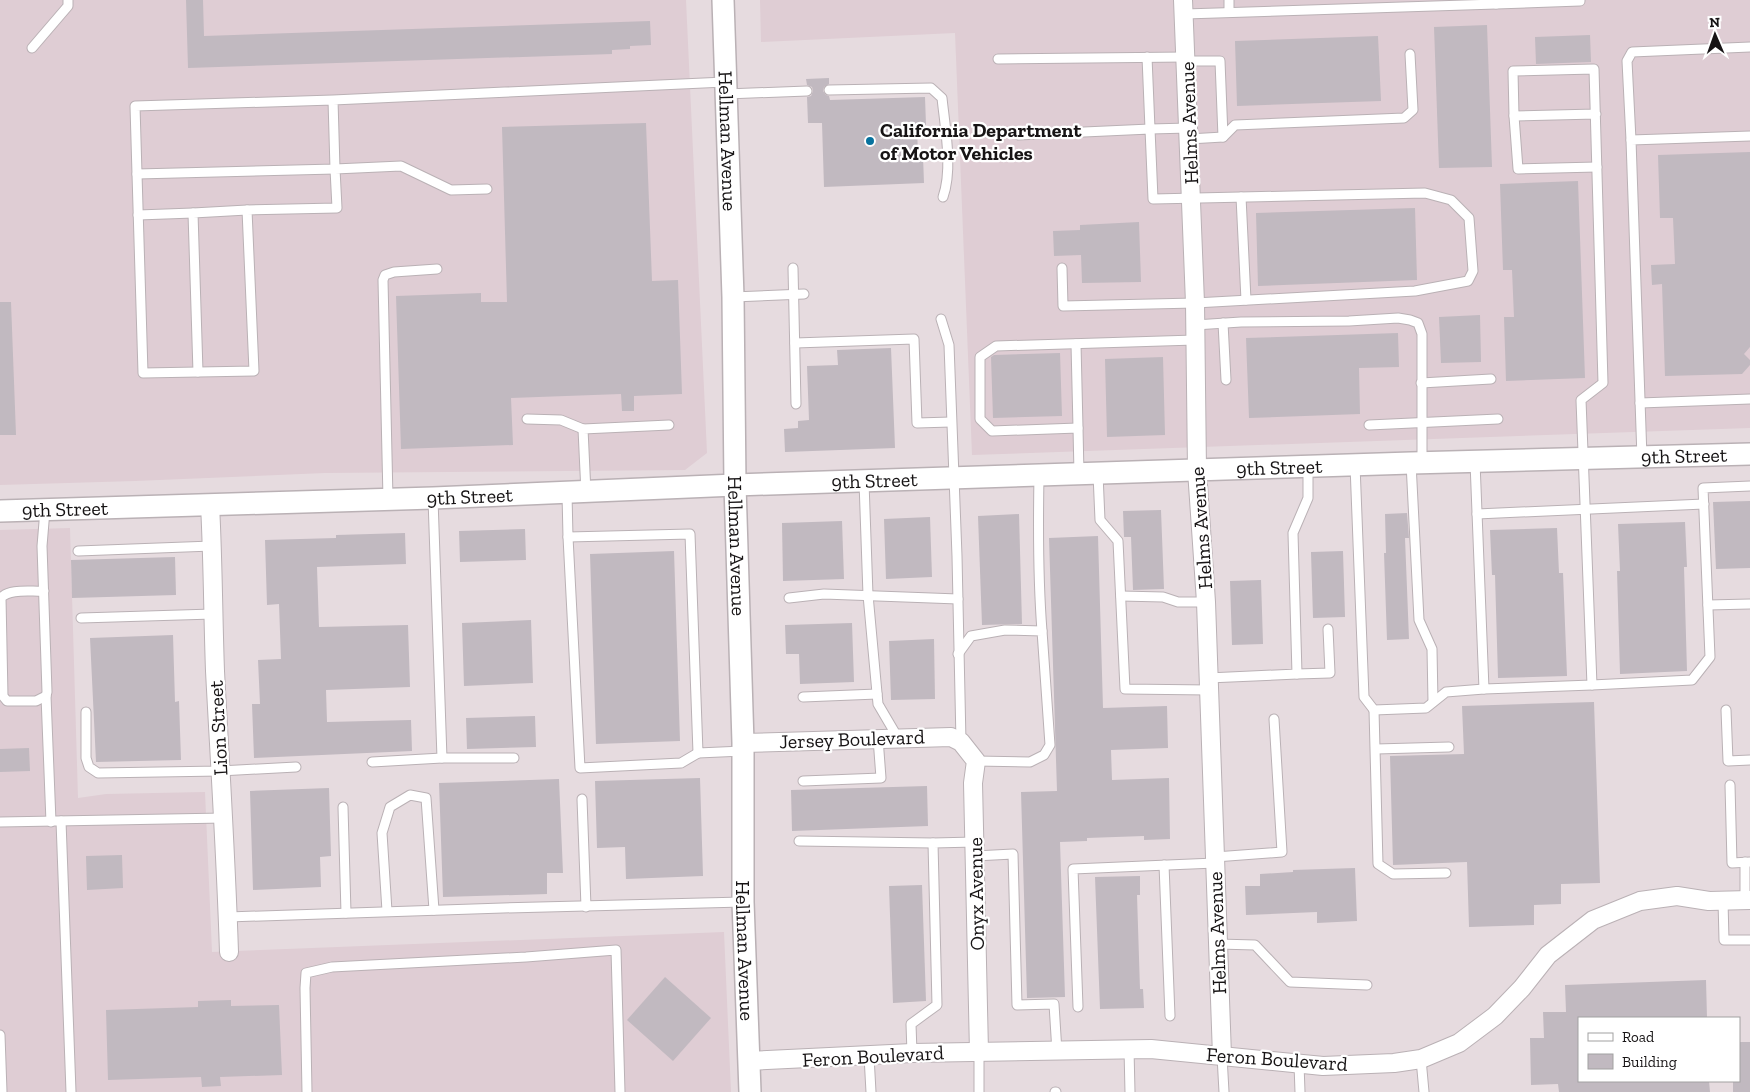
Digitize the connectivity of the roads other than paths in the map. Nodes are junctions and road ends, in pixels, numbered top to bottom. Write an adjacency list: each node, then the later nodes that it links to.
1 (68, 0): 10 (lane)
2 (723, 0): 15 (street, Hellman Avenue)
3 (1229, 0): 8 (lane)
4 (1580, 0): 5 (lane)
5 (1537, 1): 6 (lane)
6 (1496, 2): 8 (lane)
7 (1184, 7): 8 (lane); 14 (street, Helms Avenue)
8 (1229, 12)
9 (1750, 47): 26 (lane)
10 (32, 48)
11 (1410, 54): 25 (lane)
12 (1147, 57): 13 (lane); 14 (lane); 21 (lane)
13 (998, 58)
14 (1186, 59): 22 (street, Helms Avenue); 25 (lane)
15 (726, 88): 17 (lane); 18 (lane); 42 (street, Hellman Avenue)
16 (829, 90): 31 (lane)
17 (807, 91)
18 (333, 100): 28 (lane); 29 (lane)
19 (1596, 114): 20 (lane); 20 (lane); 27 (lane)
20 (1514, 116): 27 (lane)
21 (1150, 129): 22 (lane); 23 (lane); 33 (lane)
22 (1189, 133): 25 (lane); 33 (street, Helms Avenue)
23 (1018, 135)
24 (1750, 136): 26 (lane)
25 (1223, 137)
26 (1631, 140): 55 (lane)
27 (1597, 167): 67 (lane)
28 (335, 169): 29 (lane); 30 (lane); 34 (lane)
29 (137, 174): 36 (lane)
30 (487, 189)
31 (943, 197)
32 (1242, 197): 33 (lane); 43 (lane); 43 (lane)
33 (1191, 198): 44 (street, Helms Avenue)
34 (246, 210): 35 (lane); 50 (lane)
35 (193, 213): 36 (lane); 50 (lane)
36 (138, 215): 50 (lane)
37 (793, 268): 40 (lane)
38 (1062, 268): 44 (lane)
39 (437, 269): 81 (lane)
40 (793, 294): 41 (lane); 42 (lane); 48 (lane)
41 (804, 294)
42 (732, 296): 77 (street, Hellman Avenue)
43 (1246, 300): 44 (lane)
44 (1195, 303): 47 (street, Helms Avenue)
45 (941, 319): 59 (lane)
46 (1223, 323): 47 (lane); 52 (lane); 53 (lane)
47 (1195, 332): 49 (lane); 72 (street, Helms Avenue)
48 (795, 343): 56 (lane); 59 (lane)
49 (1076, 344): 63 (lane); 63 (lane)
50 (198, 372)
51 (1491, 379): 53 (lane)
52 (1226, 380)
53 (1422, 383): 60 (lane)
54 (1750, 399): 55 (lane)
55 (1640, 403): 66 (lane)
56 (796, 404)
57 (527, 419): 64 (lane)
58 (1498, 419): 60 (lane)
59 (951, 422): 75 (lane)
60 (1421, 422): 62 (lane); 69 (lane)
61 (669, 425): 64 (lane)
62 (1370, 425)
63 (1078, 428): 73 (lane)
64 (583, 429): 79 (lane)
65 (1750, 454): 66 (street, 9th Street)
66 (1642, 458): 67 (street, 9th Street)
67 (1582, 460): 68 (street, 9th Street); 84 (lane)
68 (1475, 462): 69 (street, 9th Street); 87 (lane)
69 (1416, 463): 70 (street, 9th Street); 111 (lane)
70 (1356, 465): 71 (street, 9th Street); 112 (lane)
71 (1308, 466): 72 (street, 9th Street); 104 (lane)
72 (1197, 470): 73 (street, 9th Street); 96 (street, Helms Avenue)
73 (1089, 474): 74 (street, 9th Street); 93 (lane)
74 (1039, 476): 75 (street, 9th Street); 102 (lane)
75 (953, 479): 76 (street, 9th Street); 95 (lane)
76 (864, 481): 77 (street, 9th Street); 92 (lane)
77 (735, 486): 79 (street, 9th Street); 120 (street, Hellman Avenue)
78 (1750, 486): 83 (lane)
79 (576, 493): 80 (street, 9th Street); 88 (lane)
80 (434, 498): 81 (street, 9th Street); 123 (lane)
81 (388, 500): 82 (street, 9th Street)
82 (210, 504): 85 (street, 9th Street); 89 (street, Lion Street)
83 (1704, 504): 84 (lane); 98 (lane)
84 (1584, 509): 87 (lane); 106 (lane)
85 (45, 510): 86 (street, 9th Street); 91 (lane)
86 (0, 511)
87 (1477, 514): 107 (lane)
88 (568, 538): 122 (lane); 122 (lane)
89 (212, 546): 90 (lane); 99 (street, Lion Street)
90 (78, 551)
91 (44, 591): 109 (lane); 109 (lane)
92 (868, 595): 94 (lane); 95 (lane); 108 (lane)
93 (1120, 596): 96 (lane); 105 (lane)
94 (789, 598)
95 (958, 599): 103 (lane)
96 (1206, 602): 105 (street, Helms Avenue)
97 (1750, 604): 98 (lane)
98 (1708, 605): 106 (lane)
99 (213, 614): 100 (lane); 129 (street, Lion Street)
100 (81, 618)
101 (1328, 629): 104 (lane)
102 (1042, 631): 103 (lane); 126 (lane)
103 (958, 654): 118 (lane)
104 (1297, 674): 105 (lane)
105 (1208, 684): 141 (street, Helms Avenue)
106 (1592, 685): 107 (lane)
107 (1484, 688): 111 (lane)
108 (877, 694): 110 (lane); 117 (lane)
109 (46, 696): 137 (lane)
110 (803, 697)
111 (1433, 702): 112 (lane)
112 (1374, 710): 121 (lane)
113 (1726, 710): 125 (lane)
114 (86, 712): 129 (lane)
115 (1274, 719): 141 (lane)
116 (878, 738): 117 (street, Jersey Boulevard); 120 (street, Jersey Boulevard); 130 (lane)
117 (898, 738): 118 (street, Jersey Boulevard)
118 (961, 742): 126 (street)
119 (1449, 746): 121 (lane)
120 (743, 747): 122 (lane); 147 (street, Hellman Avenue)
121 (1376, 749): 144 (lane)
122 (698, 752)
123 (442, 758): 124 (lane); 127 (lane)
124 (514, 758)
125 (1750, 760)
126 (976, 761): 140 (street, Onyx Avenue)
127 (372, 762)
128 (296, 767): 129 (lane)
129 (220, 771): 134 (street, Lion Street)
130 (803, 781)
131 (1730, 784): 142 (lane)
132 (582, 799): 148 (lane)
133 (343, 807): 151 (lane)
134 (224, 818): 135 (lane); 152 (street, Lion Street)
135 (61, 821): 137 (lane); 170 (lane)
136 (0, 822): 137 (lane)
137 (51, 822)
138 (799, 841): 139 (lane)
139 (933, 843): 140 (lane); 163 (lane)
140 (975, 849): 161 (street, Onyx Avenue); 162 (lane)
141 (1215, 860): 143 (lane); 154 (street, Helms Avenue)
142 (1747, 862): 145 (lane)
143 (1164, 865): 157 (lane); 158 (lane)
144 (1446, 873)
145 (1748, 900): 146 (street, Feron Boulevard)
146 (1723, 901): 153 (lane); 166 (street, Feron Boulevard)
147 (743, 902): 148 (lane); 167 (street, Hellman Avenue)
148 (586, 906): 149 (lane)
149 (434, 910): 150 (lane); 150 (lane)
150 (387, 911): 151 (lane)
151 (346, 913): 152 (lane)
152 (228, 917): 155 (street, Lion Street)
153 (1750, 940)
154 (1218, 944): 156 (lane); 165 (street, Helms Avenue)
155 (229, 952)
156 (1367, 985)
157 (1078, 1007)
158 (1170, 1016)
159 (0, 1034): 169 (lane)
160 (1129, 1049): 162 (street, Feron Boulevard); 165 (street, Feron Boulevard); 176 (lane)
161 (979, 1052): 162 (street, Feron Boulevard); 163 (street, Feron Boulevard); 175 (lane)
162 (1057, 1052)
163 (912, 1053): 164 (street, Feron Boulevard)
164 (869, 1056): 167 (street, Feron Boulevard); 174 (lane)
165 (1222, 1056): 168 (street, Feron Boulevard); 177 (lane)
166 (1421, 1059): 168 (street, Feron Boulevard); 179 (lane)
167 (748, 1062): 173 (street, Hellman Avenue)
168 (1299, 1064): 178 (lane)
169 (2, 1092)
170 (71, 1092)
171 (307, 1092): 172 (lane)
172 (620, 1092)
173 (750, 1092)
174 (871, 1092)
175 (979, 1092)
176 (1130, 1092)
177 (1224, 1092)
178 (1300, 1092)
179 (1424, 1092)

